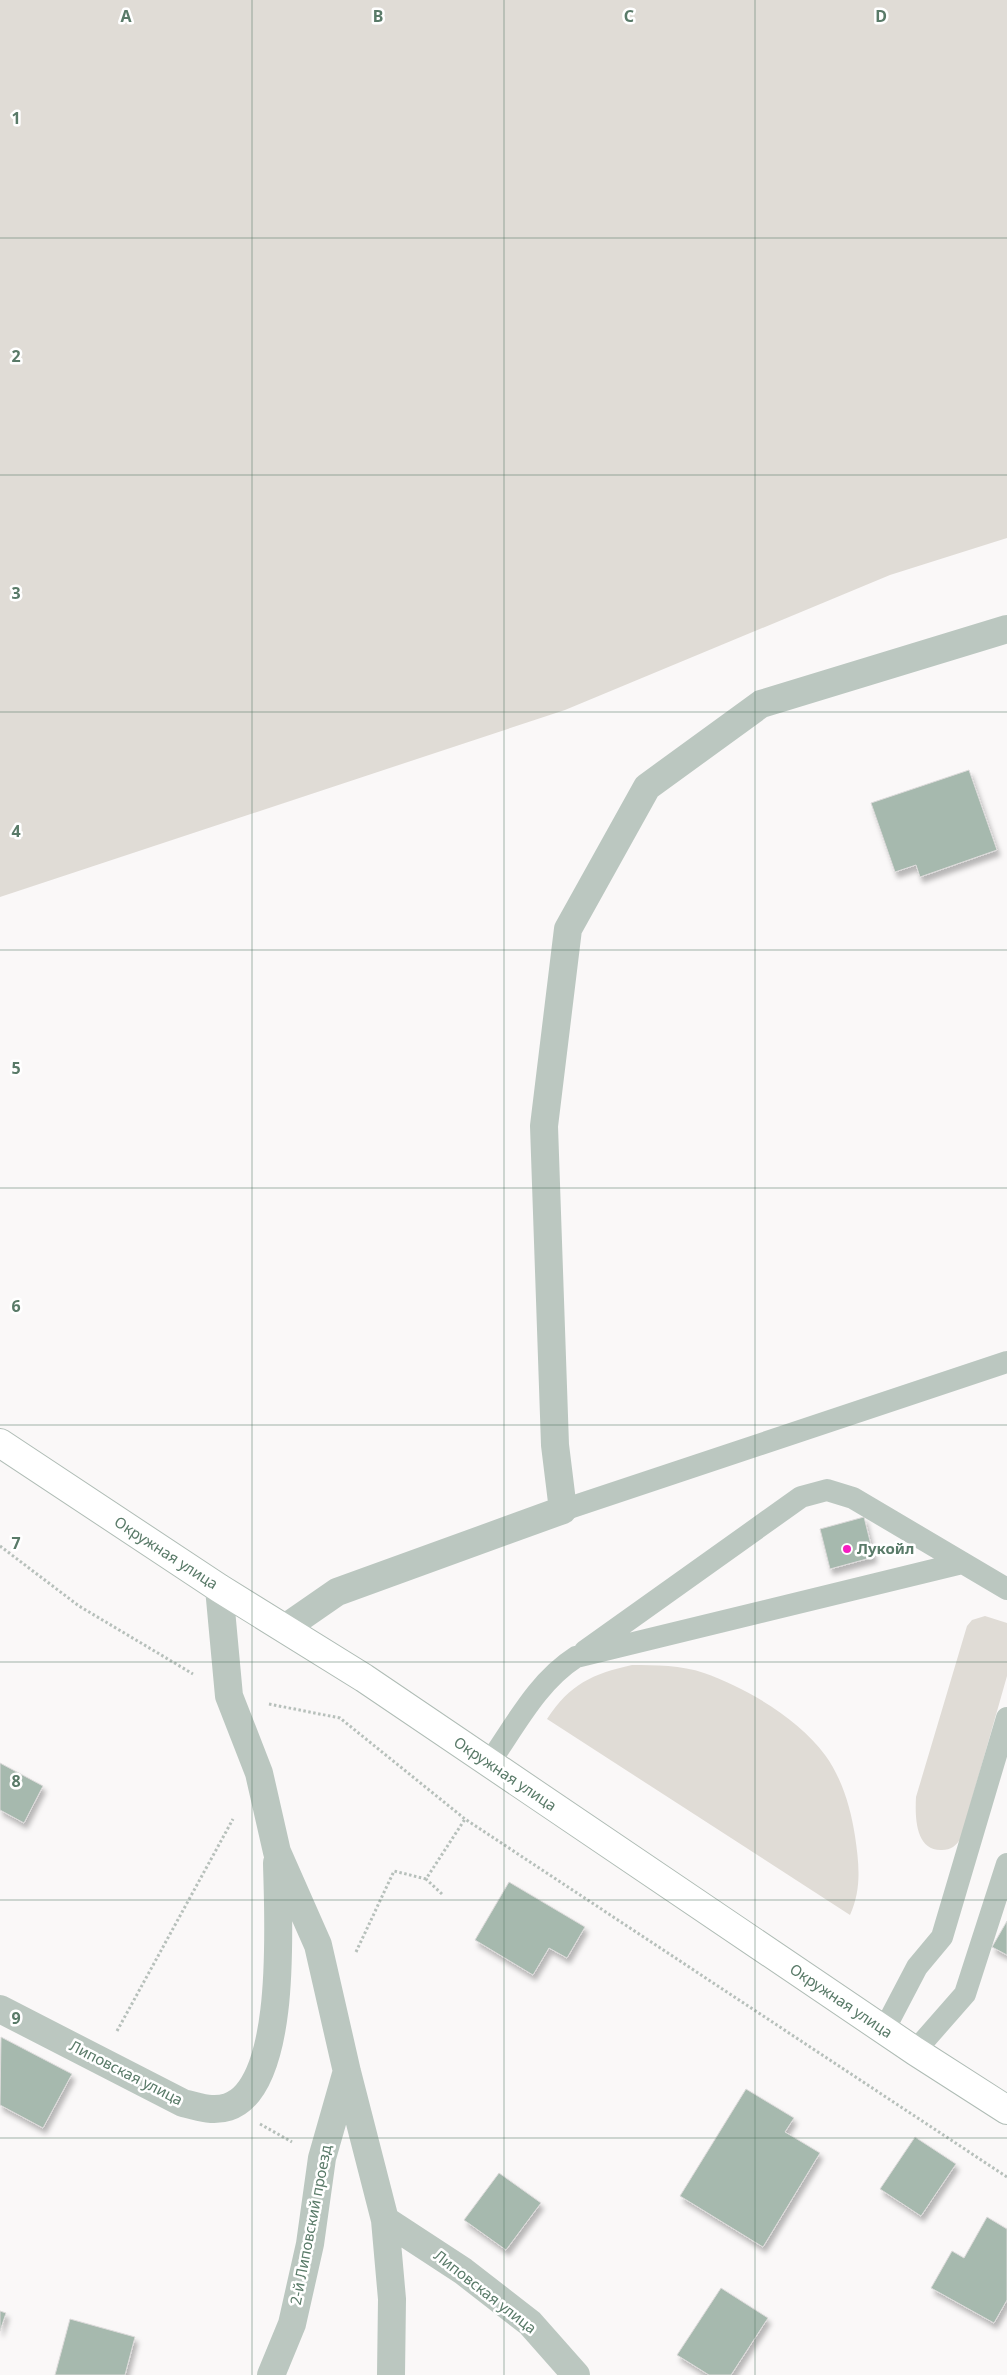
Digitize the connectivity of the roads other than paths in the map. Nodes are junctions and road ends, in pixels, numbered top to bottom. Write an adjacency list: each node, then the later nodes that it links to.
1 (1007, 629): 4 (street)
2 (1007, 1362): 4 (lane)
3 (0, 1443): 6 (main road, Окружная улица)
4 (563, 1510): 8 (street)
5 (962, 1562): 7 (lane); 9 (lane); 9 (lane)
6 (219, 1588): 8 (main road, Окружная улица); 12 (street)
7 (1007, 1589)
8 (285, 1628): 11 (main road, Окружная улица)
9 (576, 1658): 11 (lane)
10 (1007, 1718): 15 (lane)
11 (489, 1762): 15 (main road, Окружная улица)
12 (277, 1852): 14 (street, Липовская улица); 17 (street)
13 (1007, 1864): 16 (lane)
14 (0, 2009)
15 (884, 2030): 16 (main road, Окружная улица)
16 (915, 2051): 18 (main road, Окружная улица)
17 (347, 2072): 19 (street); 20 (street, 2-й Липовский проезд)
18 (1007, 2110)
19 (385, 2220): 21 (street); 22 (street, Липовская улица)
20 (271, 2375)
21 (391, 2375)
22 (576, 2375)

